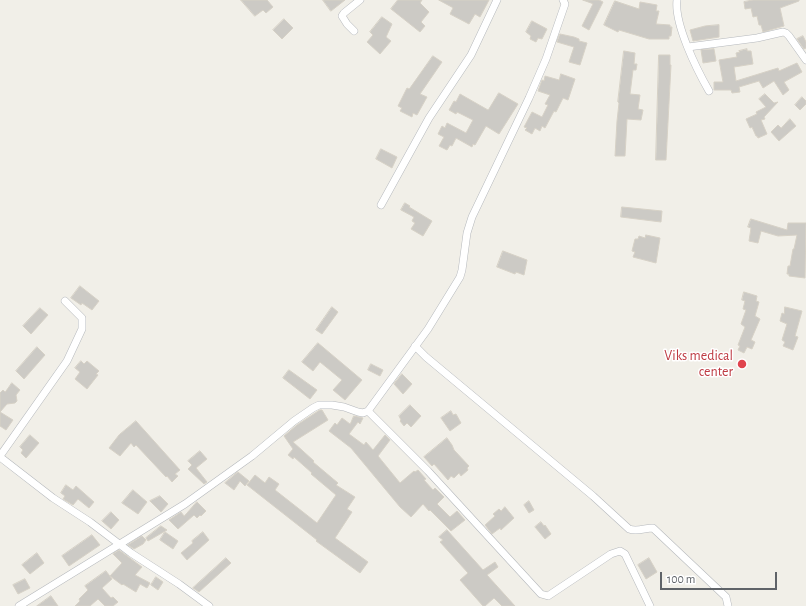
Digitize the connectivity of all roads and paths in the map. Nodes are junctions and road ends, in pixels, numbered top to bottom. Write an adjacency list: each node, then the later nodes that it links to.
1 (360, 0): 5 (street)
2 (497, 0): 9 (street)
3 (563, 0): 11 (street)
4 (676, 0): 6 (street)
5 (354, 30)
6 (688, 47): 7 (street); 8 (street)
7 (806, 60)
8 (709, 91)
9 (381, 205)
10 (65, 301): 13 (street)
11 (415, 346): 12 (street); 18 (street)
12 (368, 411): 14 (street); 17 (street)
13 (0, 456): 14 (street)
14 (120, 544): 15 (street); 16 (street)
15 (19, 606)
16 (209, 606)
17 (650, 606)
18 (728, 606)

